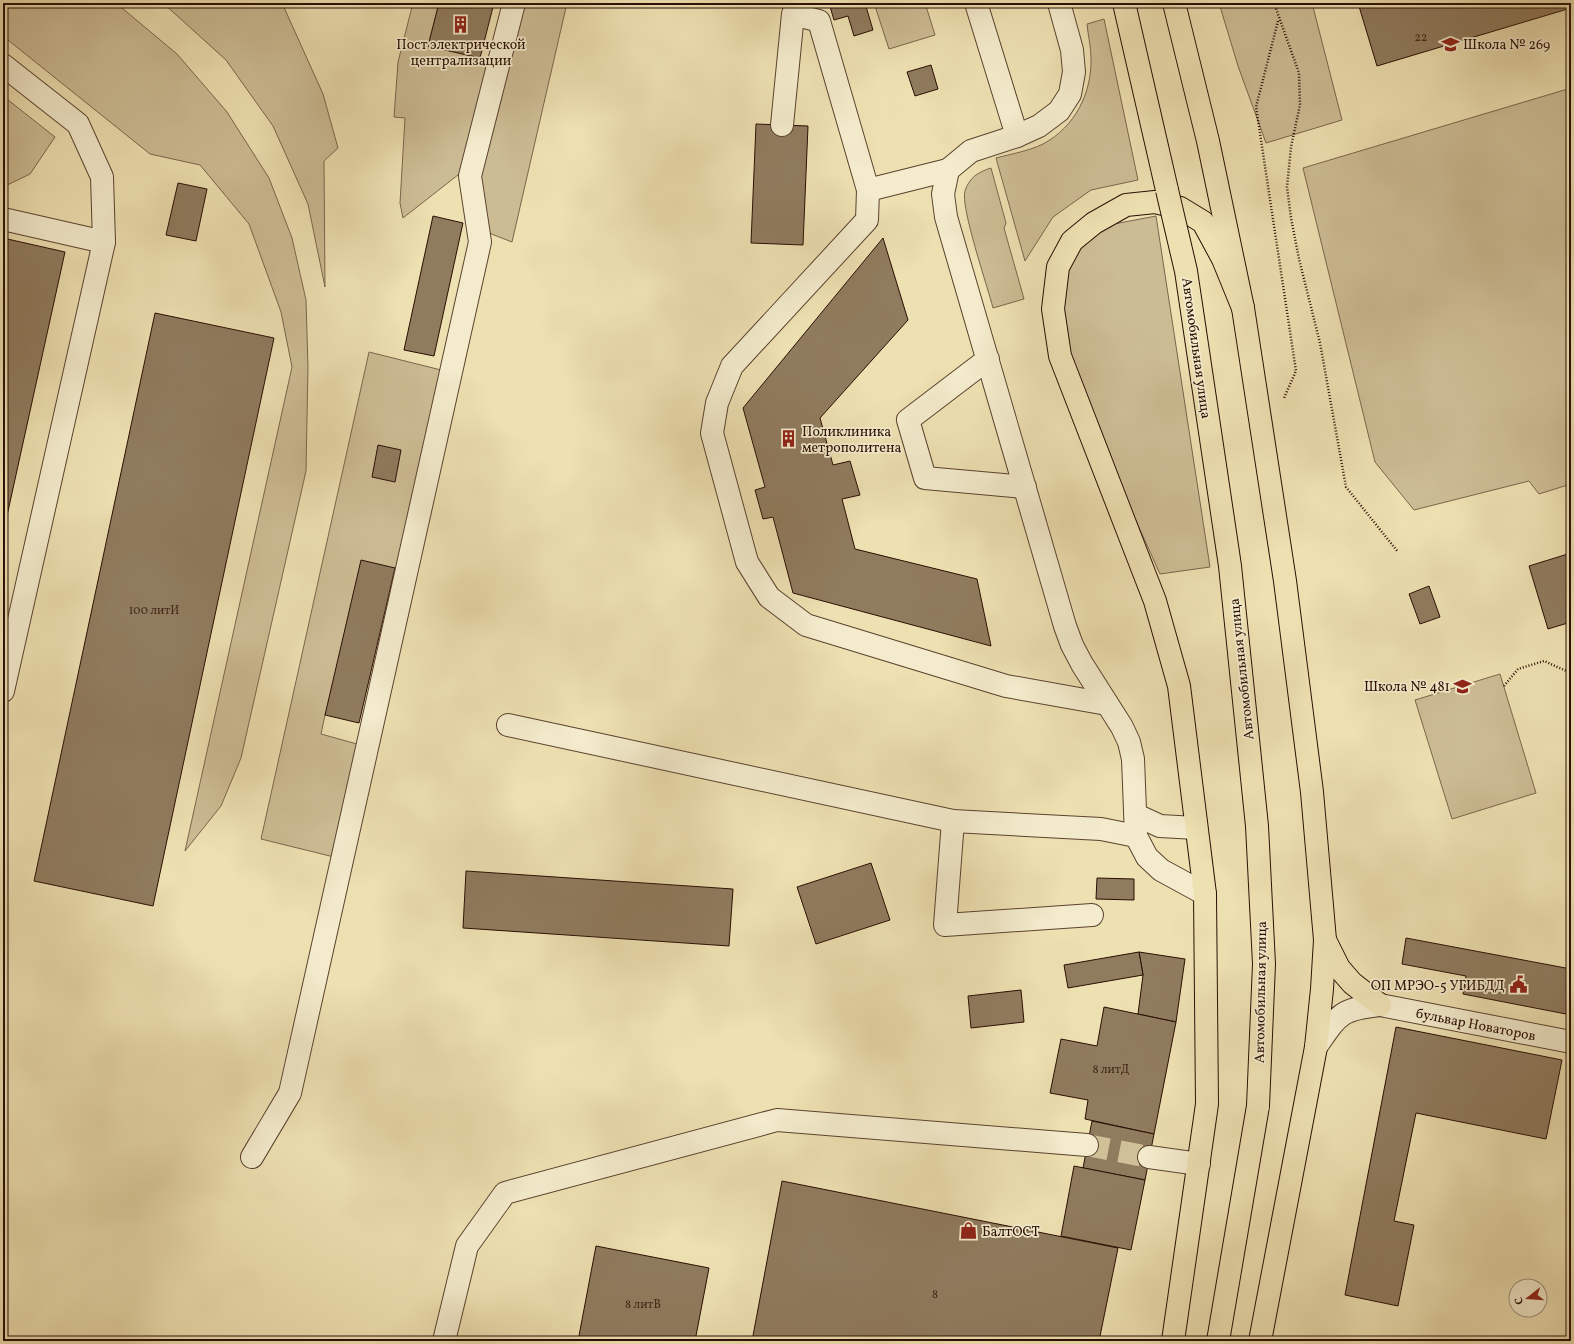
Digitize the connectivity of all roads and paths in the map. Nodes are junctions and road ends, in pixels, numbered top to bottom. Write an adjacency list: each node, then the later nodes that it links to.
1 (514, 3): 35 (street)
2 (976, 3): 10 (street)
3 (1059, 3): 10 (street)
4 (1124, 3): 40 (main road, Автомобильная улица, bridge)
5 (1174, 3): 15 (main road)
6 (1274, 3): 7 (path)
7 (1278, 19): 17 (path); 19 (path)
8 (3, 65): 14 (street)
9 (782, 125): 12 (street)
10 (1017, 136): 11 (street)
11 (948, 170): 12 (street); 16 (street)
12 (868, 190): 23 (street)
13 (3, 219): 14 (street)
14 (104, 242): 22 (street)
15 (1243, 308): 27 (main road); 30 (main road)
16 (988, 359): 18 (street); 18 (street)
17 (1284, 399)
18 (1025, 487): 23 (street)
19 (1398, 552)
20 (1571, 672): 21 (path)
21 (1504, 686)
22 (3, 690)
23 (1107, 704): 26 (street)
24 (508, 725): 25 (street)
25 (953, 821): 26 (street); 29 (street)
26 (1136, 825): 27 (street); 28 (street)
27 (1196, 828): 28 (main road)
28 (1205, 894): 37 (main road)
29 (1092, 915)
30 (1325, 940): 31 (main road); 33 (main road)
31 (1380, 1005): 32 (street, бульвар Новаторов); 33 (street)
32 (1571, 1042)
33 (1316, 1047): 41 (main road)
34 (1087, 1145): 38 (street)
35 (252, 1157)
36 (1149, 1157): 37 (street)
37 (1199, 1164): 39 (main road)
38 (444, 1341)
39 (1173, 1341)
40 (1218, 1341)
41 (1260, 1341)

